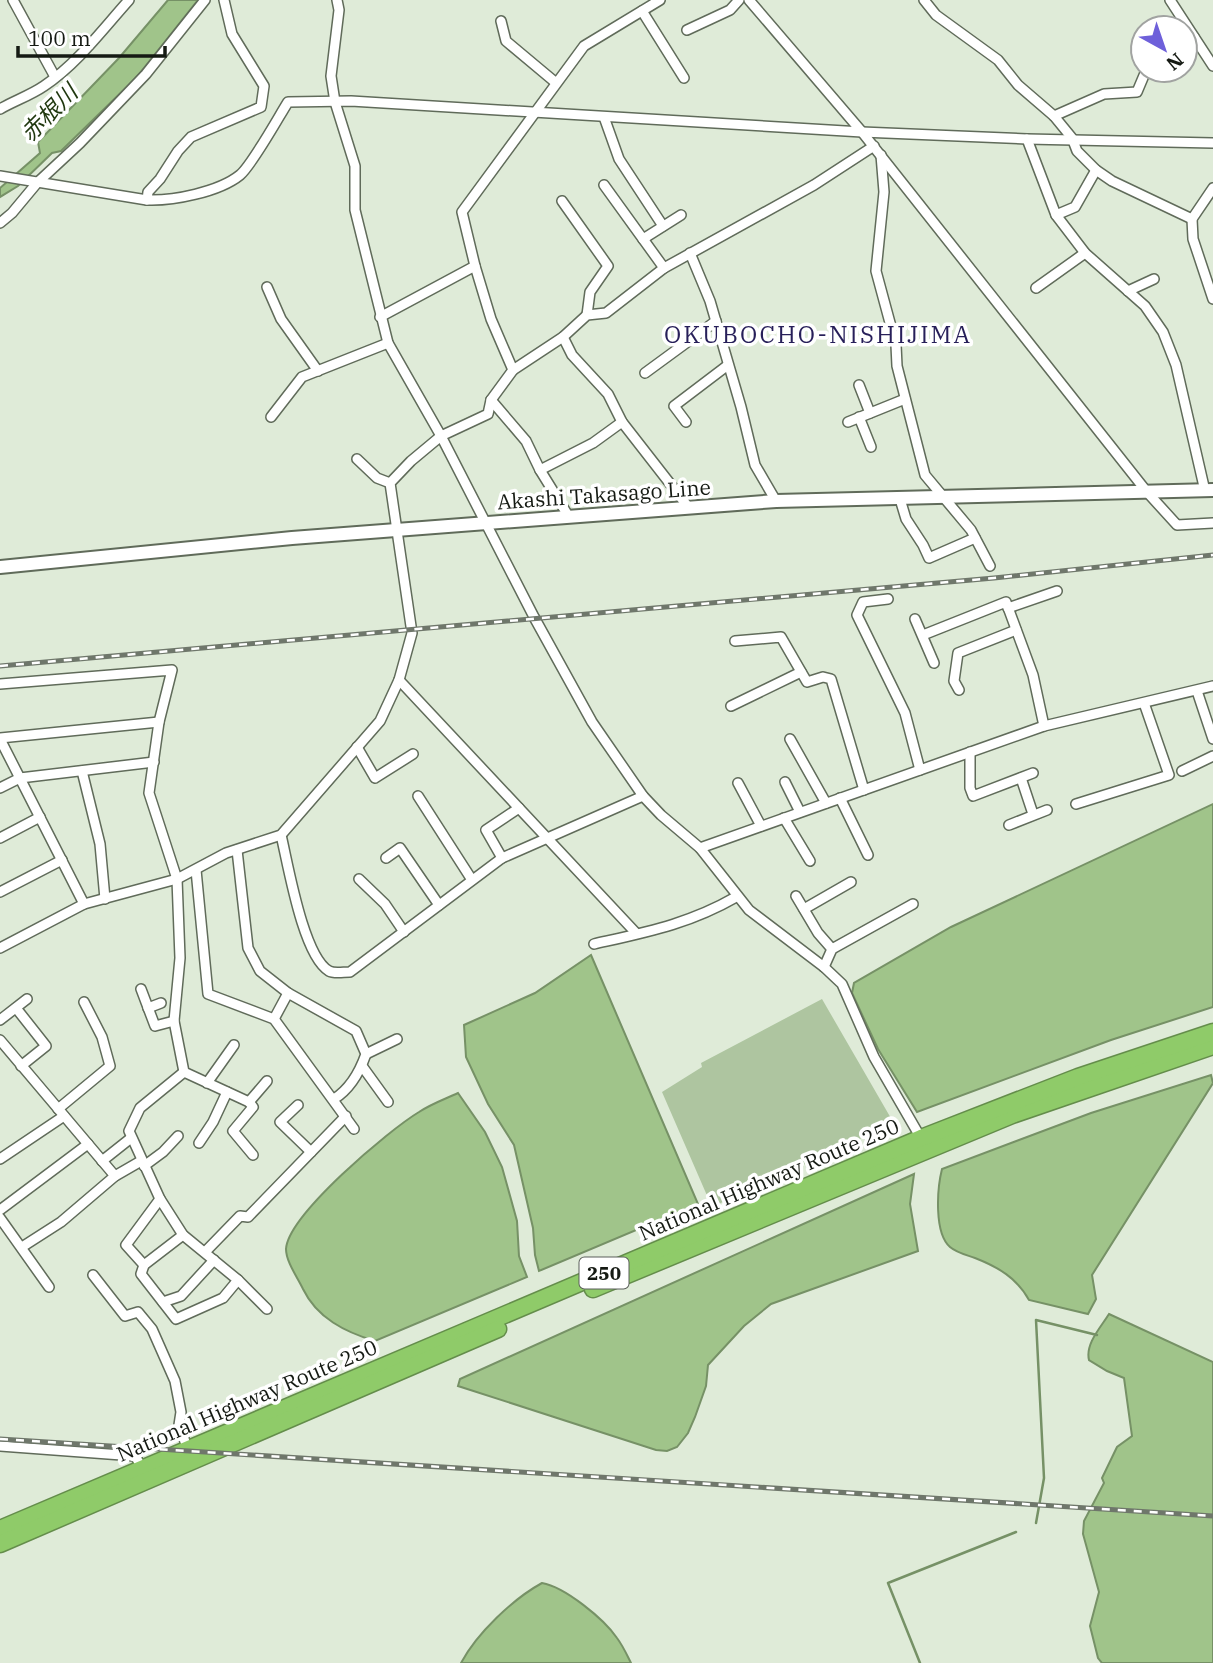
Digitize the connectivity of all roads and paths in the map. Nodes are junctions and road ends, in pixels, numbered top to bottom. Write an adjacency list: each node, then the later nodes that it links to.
1 (13, 0): 15 (street)
2 (130, 0): 15 (street)
3 (205, 0): 32 (street)
4 (224, 0): 35 (street)
5 (337, 0): 19 (street)
6 (660, 0): 10 (street)
7 (739, 0): 12 (street)
8 (749, 0): 24 (street)
9 (924, 0): 22 (street)
10 (642, 11): 16 (street); 17 (street)
11 (500, 21): 17 (street)
12 (687, 30)
13 (1199, 45): 14 (street)
14 (1213, 66)
15 (55, 77): 20 (street)
16 (684, 78)
17 (555, 82): 21 (street)
18 (1141, 84): 22 (street)
19 (335, 102): 21 (street); 35 (street); 53 (street)
20 (0, 108)
21 (535, 113): 23 (street); 45 (street)
22 (1054, 116): 25 (street)
23 (604, 117): 24 (street); 41 (street)
24 (862, 132): 26 (street); 28 (street)
25 (1072, 138): 26 (street); 27 (street); 30 (street)
26 (1027, 139): 38 (street)
27 (1213, 143)
28 (874, 146): 29 (street); 43 (street)
29 (881, 155): 62 (street); 76 (street)
30 (1096, 170): 38 (street); 39 (street)
31 (0, 176): 32 (street)
32 (37, 183): 35 (street); 40 (street)
33 (604, 185): 42 (street)
34 (1213, 188): 39 (street)
35 (146, 200)
36 (562, 201): 52 (street)
37 (681, 215): 41 (street)
38 (1056, 215): 44 (street)
39 (1192, 219): 51 (street)
40 (0, 223)
41 (663, 226): 42 (street)
42 (643, 239): 46 (street)
43 (690, 253): 46 (street); 54 (street)
44 (1086, 253): 49 (street); 50 (street)
45 (475, 266): 53 (street); 58 (street)
46 (664, 268): 52 (street)
47 (1154, 279): 50 (street)
48 (267, 287): 59 (street)
49 (1036, 288)
50 (1128, 291): 75 (street)
51 (1213, 299)
52 (587, 315): 55 (street)
53 (380, 317): 56 (street)
54 (716, 321): 57 (street); 60 (street)
55 (563, 337): 58 (street); 67 (street)
56 (388, 343): 59 (street); 70 (street)
57 (728, 365): 68 (street); 79 (street)
58 (513, 370): 63 (street)
59 (318, 371): 65 (street)
60 (645, 373)
61 (859, 385): 64 (street)
62 (905, 399): 64 (street); 77 (street)
63 (491, 400): 70 (street); 73 (street)
64 (870, 413): 66 (street)
65 (271, 417)
66 (859, 417): 69 (street); 71 (street)
67 (622, 422): 73 (street); 80 (street)
68 (686, 422)
69 (848, 422)
70 (441, 436): 74 (street); 82 (street)
71 (871, 447)
72 (357, 459): 74 (street)
73 (540, 470): 81 (street)
74 (390, 484): 84 (street)
75 (1209, 490): 76 (main road, Akashi Takasago Line)
76 (1147, 492): 77 (main road, Akashi Takasago Line); 83 (street)
77 (943, 498): 78 (main road, Akashi Takasago Line); 85 (street)
78 (900, 499): 79 (main road, Akashi Takasago Line); 85 (street)
79 (776, 501): 80 (main road, Akashi Takasago Line)
80 (689, 508): 81 (main road, Akashi Takasago Line)
81 (569, 517): 82 (main road, Akashi Takasago Line)
82 (487, 523): 84 (main road, Akashi Takasago Line); 125 (street)
83 (1213, 523)
84 (397, 531): 87 (main road, Akashi Takasago Line); 97 (street)
85 (975, 538): 86 (street)
86 (990, 566)
87 (0, 567)
88 (1057, 591): 90 (street)
89 (888, 599): 114 (street)
90 (1008, 608): 92 (street); 93 (street)
91 (915, 619): 93 (street)
92 (1016, 630): 100 (street); 105 (street)
93 (923, 635): 95 (street)
94 (735, 641): 96 (street)
95 (934, 663)
96 (801, 672): 103 (street); 123 (street)
97 (399, 680): 109 (street); 129 (street)
98 (0, 684): 104 (street)
99 (1213, 686): 101 (street)
100 (959, 690)
101 (1197, 691): 102 (street); 108 (street)
102 (1144, 703): 105 (street); 128 (street)
103 (731, 706)
104 (159, 722): 106 (street); 113 (street)
105 (1044, 726): 110 (street)
106 (0, 738): 118 (street)
107 (790, 739): 127 (street)
108 (1213, 739)
109 (357, 747): 111 (street); 137 (street)
110 (970, 752): 114 (street); 119 (street)
111 (412, 754)
112 (1213, 756): 116 (street)
113 (155, 762): 115 (street); 148 (street)
114 (920, 770): 123 (street)
115 (82, 771): 118 (street); 155 (street)
116 (1182, 771)
117 (1033, 773): 119 (street)
118 (20, 778): 122 (street); 133 (street)
119 (1021, 778): 132 (street)
120 (785, 782): 131 (street)
121 (738, 783): 136 (street)
122 (0, 788)
123 (864, 790): 126 (street)
124 (418, 796): 150 (street)
125 (643, 796): 139 (street); 140 (street)
126 (840, 798): 127 (street); 142 (street)
127 (826, 803): 131 (street)
128 (1076, 804)
129 (519, 808): 139 (street); 144 (street)
130 (1047, 810): 132 (street)
131 (800, 812): 134 (street)
132 (1033, 814): 135 (street)
133 (40, 817): 138 (street); 145 (street)
134 (784, 818): 136 (street); 146 (street)
135 (1009, 825)
136 (761, 827): 140 (street)
137 (281, 835): 141 (street); 160 (street)
138 (0, 838)
139 (549, 838): 144 (street); 161 (street)
140 (700, 848): 154 (street)
141 (237, 850): 147 (street); 167 (street)
142 (869, 856)
143 (386, 858): 158 (street)
144 (502, 858): 150 (street)
145 (62, 860): 152 (street); 156 (street)
146 (810, 861)
147 (196, 870): 148 (street); 173 (street)
148 (177, 879): 155 (street); 175 (street)
149 (359, 879): 160 (street)
150 (472, 880): 158 (street)
151 (851, 882): 159 (street)
152 (0, 892)
153 (796, 896): 159 (street)
154 (736, 897): 161 (street); 165 (street)
155 (106, 899): 156 (street)
156 (84, 904): 163 (street)
157 (913, 904): 164 (street)
158 (439, 905): 160 (street)
159 (804, 909): 164 (street)
160 (404, 932)
161 (636, 933): 162 (street)
162 (594, 944)
163 (0, 948)
164 (832, 948): 165 (street)
165 (824, 967): 199 (street)
166 (141, 989): 172 (street)
167 (288, 993): 173 (street); 181 (street)
168 (27, 999): 171 (street)
169 (84, 1002): 192 (street)
170 (161, 1003): 172 (street)
171 (16, 1008): 174 (street); 182 (street)
172 (148, 1008): 175 (street)
173 (274, 1019): 188 (street)
174 (0, 1020)
175 (174, 1021): 184 (street)
176 (1213, 1032): 199 (highway, National Highway Route 250 / 250)
177 (397, 1039): 181 (street)
178 (0, 1040): 182 (street)
179 (233, 1045): 186 (street)
180 (1213, 1046): 199 (highway, National Highway Route 250 / 250)
181 (366, 1054): 183 (street)
182 (21, 1066): 192 (street)
183 (362, 1066): 188 (street); 190 (street)
184 (184, 1072): 186 (street); 196 (street)
185 (267, 1081): 189 (street)
186 (207, 1083): 187 (street)
187 (227, 1092): 189 (street); 197 (street)
188 (334, 1099): 193 (street)
189 (249, 1102): 201 (street)
190 (388, 1102)
191 (298, 1105): 200 (street)
192 (61, 1112): 198 (street); 202 (street)
193 (346, 1116): 194 (street); 200 (street)
194 (355, 1129)
195 (178, 1136): 204 (street)
196 (131, 1138): 203 (street); 204 (street)
197 (199, 1143)
198 (88, 1144): 203 (street); 207 (street)
199 (924, 1144): 220 (highway, National Highway Route 250 / 250); 223 (highway, National Highway Route 250 / 250)
200 (311, 1152): 211 (street)
201 (253, 1155)
202 (0, 1159)
203 (102, 1161): 205 (street)
204 (143, 1163): 205 (street); 206 (street)
205 (115, 1176): 210 (street)
206 (160, 1199): 209 (street); 213 (street)
207 (0, 1210)
208 (0, 1218): 210 (street)
209 (183, 1235): 211 (street); 213 (street)
210 (22, 1247): 216 (street)
211 (205, 1252): 212 (street)
212 (214, 1260): 215 (street); 217 (street)
213 (144, 1265): 217 (street)
214 (93, 1275): 220 (street)
215 (238, 1280): 217 (street); 218 (street)
216 (49, 1287)
217 (163, 1302)
218 (267, 1309)
219 (0, 1446): 221 (street)
220 (188, 1450): 221 (highway, National Highway Route 250 / 250)
221 (143, 1469): 222 (highway, National Highway Route 250 / 250)
222 (0, 1530)
223 (0, 1544)

